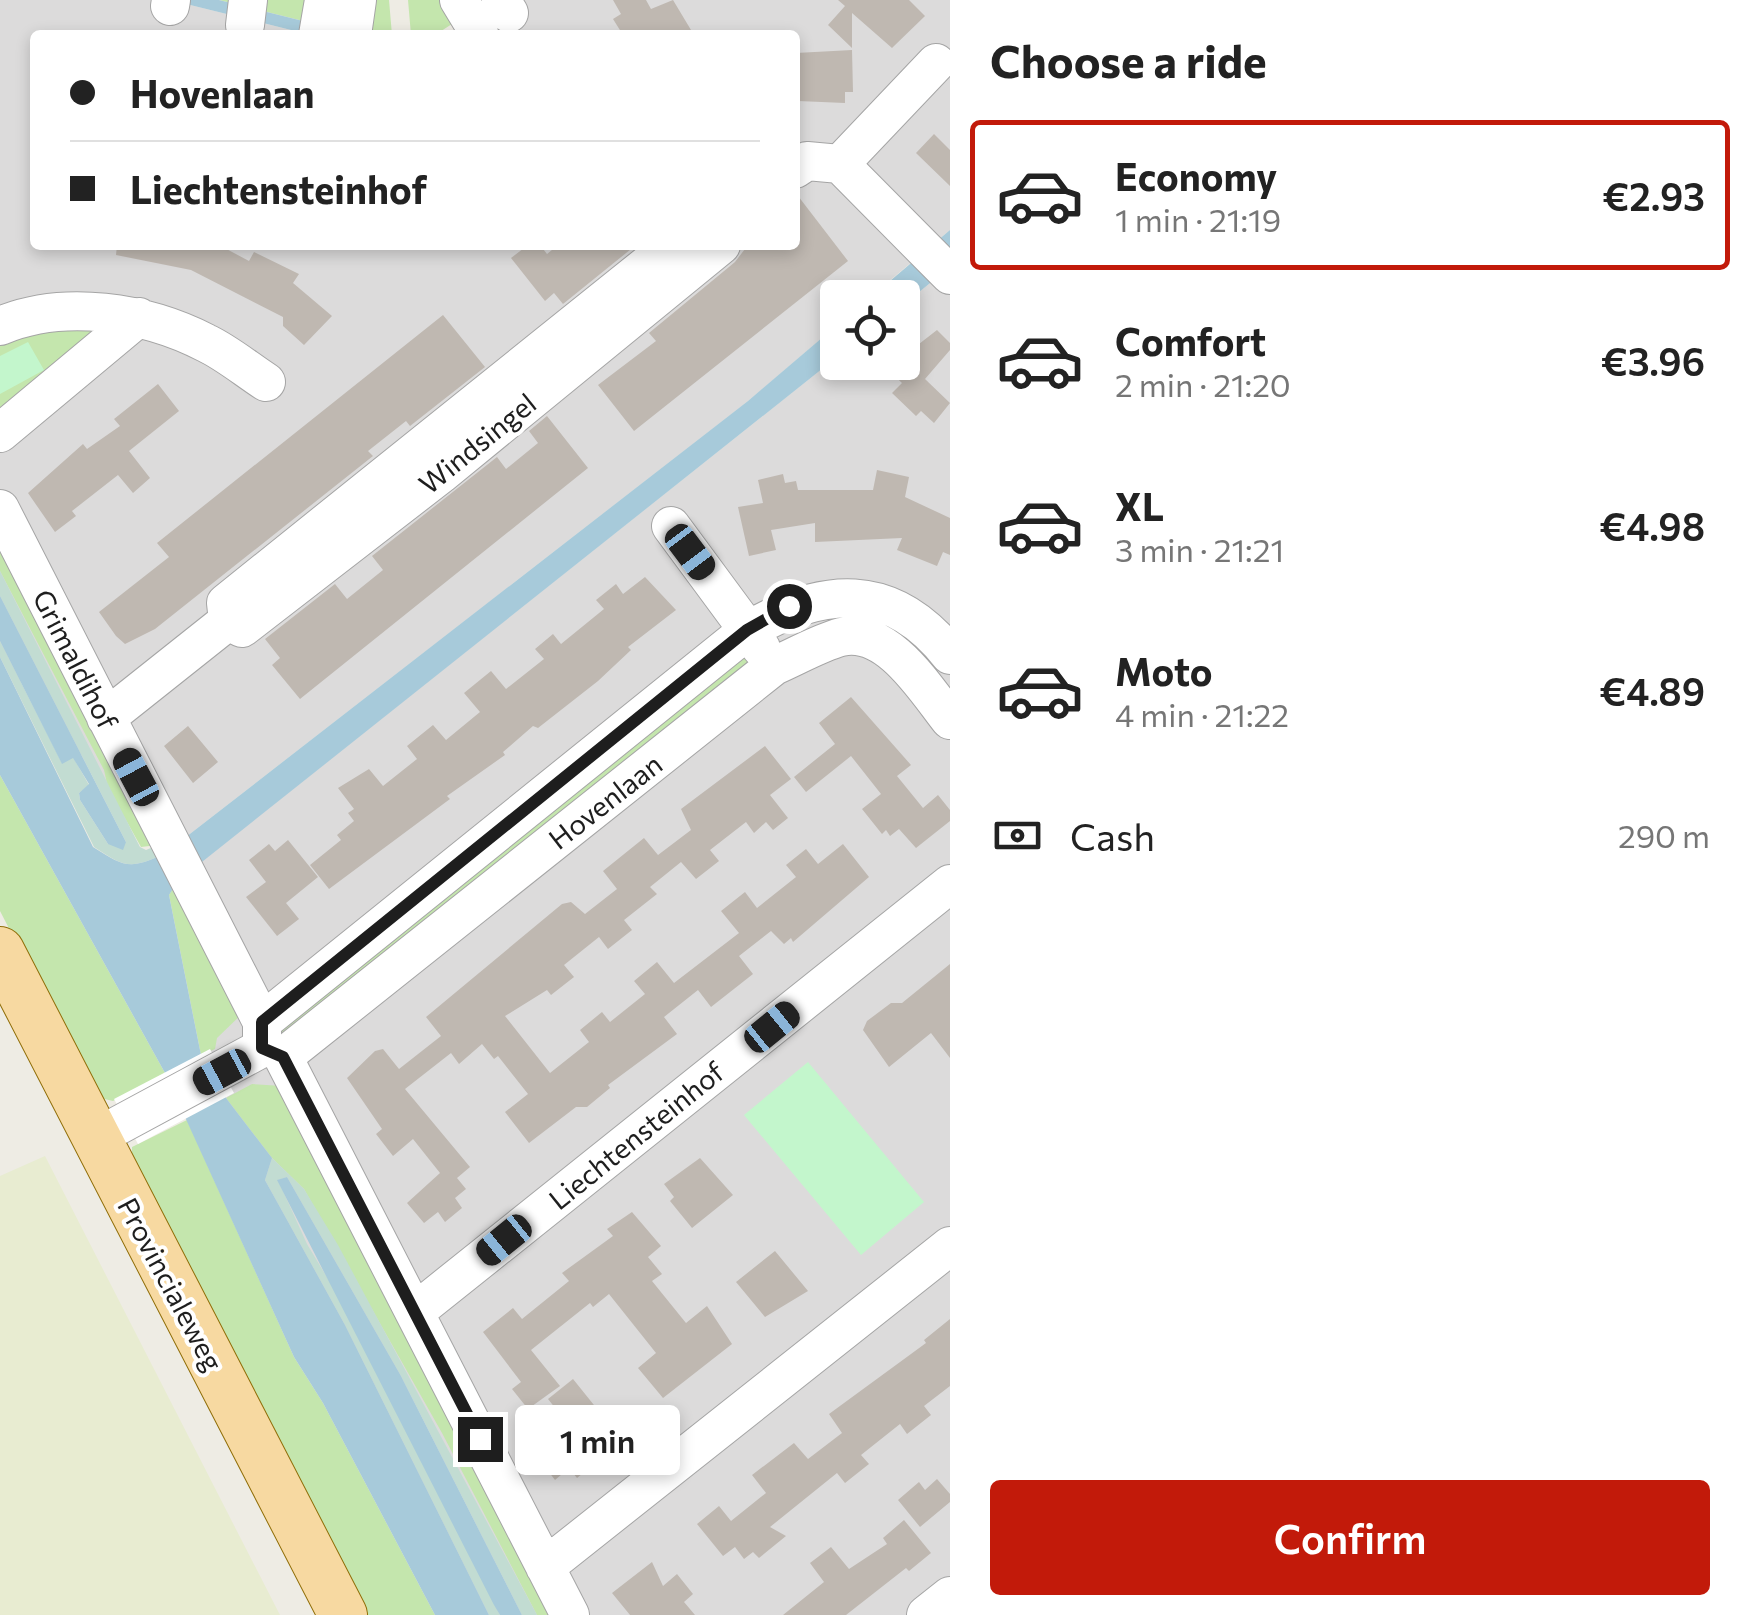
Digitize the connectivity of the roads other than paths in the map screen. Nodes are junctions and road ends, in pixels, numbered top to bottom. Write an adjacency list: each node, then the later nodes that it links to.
1 (936, 64): 2 (street)
2 (840, 164): 3 (street); 6 (street)
3 (800, 166)
4 (666, 250): 13 (street, Windsingel)
5 (716, 250): 13 (street, Windsingel)
6 (950, 274)
7 (139, 317): 8 (street); 9 (street); 10 (street)
8 (0, 326)
9 (266, 382)
10 (0, 433)
11 (0, 509): 17 (street, Grimaldihof)
12 (671, 526): 14 (street)
13 (228, 621): 17 (street, Windsingel)
14 (747, 630): 15 (street, Hovenlaan); 16 (street); 21 (street, Hovenlaan)
15 (950, 655)
16 (774, 666): 18 (street, Hovenlaan); 21 (street, Hovenlaan)
17 (106, 718): 21 (street, Grimaldihof)
18 (950, 720)
19 (950, 884): 24 (street, Liechtensteinhof)
20 (0, 951): 22 (main road, Provincialeweg)
21 (269, 1042): 22 (street, Hovenlaan); 24 (street)
22 (111, 1130): 27 (main road, Provincialeweg)
23 (950, 1246): 25 (street)
24 (415, 1312): 25 (street)
25 (545, 1567): 28 (street)
26 (950, 1596): 29 (street)
27 (344, 1615)
28 (570, 1615)
29 (926, 1615)

